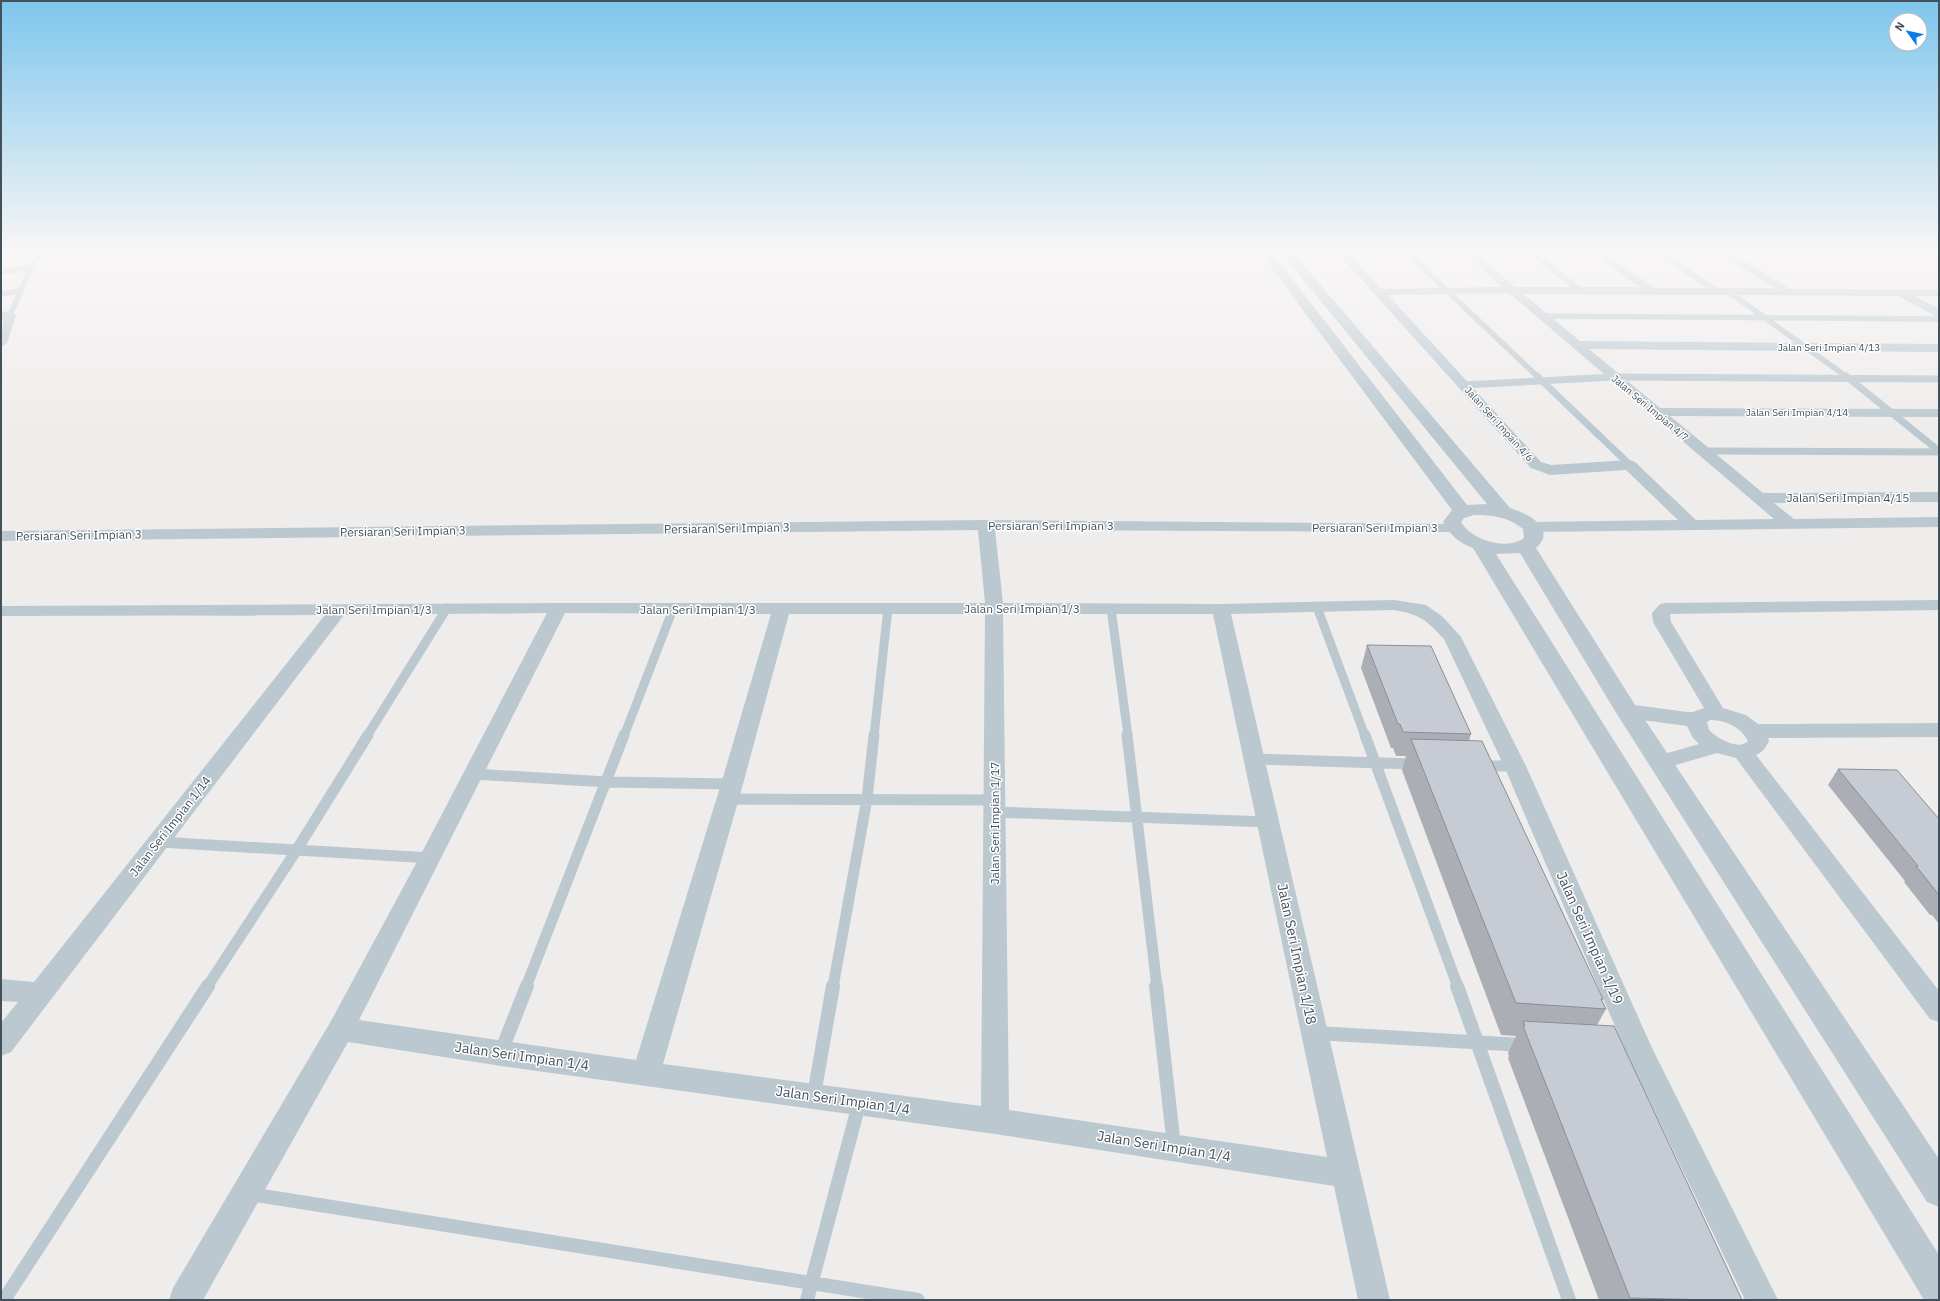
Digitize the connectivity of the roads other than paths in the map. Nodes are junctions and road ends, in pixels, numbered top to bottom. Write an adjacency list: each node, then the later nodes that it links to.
1 (1308, 311): 29 (street)
2 (1336, 311): 28 (street)
3 (1397, 311): 19 (street, Jalan Seri Impain 4/6)
4 (1469, 311): 18 (lane)
5 (1536, 311): 8 (street, Jalan Seri Impian 4/7)
6 (1754, 311): 9 (lane)
7 (6, 316): 11 (street)
8 (1542, 316): 9 (lane); 12 (street, Jalan Seri Impian 4/7)
9 (1766, 318): 10 (lane); 13 (lane)
10 (1939, 319)
11 (1, 343)
12 (1576, 345): 13 (street, Jalan Seri Impian 4/13); 15 (street, Jalan Seri Impian 4/7)
13 (1806, 348): 14 (street, Jalan Seri Impian 4/13); 16 (lane)
14 (1939, 348)
15 (1614, 377): 16 (lane); 18 (lane); 20 (street, Jalan Seri Impian 4/7)
16 (1847, 377): 17 (lane); 21 (lane)
17 (1939, 379)
18 (1541, 380): 19 (lane); 25 (lane)
19 (1463, 385): 25 (street, Jalan Seri Impain 4/6)
20 (1656, 412): 21 (street, Jalan Seri Impian 4/14); 23 (street, Jalan Seri Impian 4/7)
21 (1891, 412): 22 (street, Jalan Seri Impian 4/14); 24 (lane)
22 (1939, 413)
23 (1701, 451): 24 (lane); 27 (street, Jalan Seri Impian 4/7)
24 (1939, 451)
25 (1630, 465): 33 (street)
26 (1939, 497): 27 (street, Jalan Seri Impian 4/15)
27 (1758, 498): 31 (street, Jalan Seri Impian 4/7)
28 (1503, 512): 29 (street); 35 (street)
29 (1458, 519): 32 (street, Persiaran Seri Impian 3); 36 (street)
30 (1939, 522): 31 (street)
31 (1790, 524): 33 (street)
32 (986, 525): 34 (street, Persiaran Seri Impian 3); 43 (street, Jalan Seri Impian 1/17)
33 (1692, 525): 35 (street)
34 (1, 536)
35 (1528, 537): 36 (street); 50 (street)
36 (1480, 545): 91 (street)
37 (1939, 604): 51 (street)
38 (1394, 605): 39 (street, Jalan Seri Impian 1/3); 62 (street, Jalan Seri Impian 1/19)
39 (1317, 607): 47 (street, Jalan Seri Impian 1/3); 59 (lane)
40 (447, 608): 41 (street, Jalan Seri Impian 1/3); 45 (street, Jalan Seri Impian 1/3); 71 (lane)
41 (559, 608): 46 (street, Jalan Seri Impian 1/3); 63 (street)
42 (888, 608): 43 (street, Jalan Seri Impian 1/3); 48 (street, Jalan Seri Impian 1/3); 66 (lane)
43 (994, 608): 44 (street, Jalan Seri Impian 1/3); 67 (street, Jalan Seri Impian 1/17)
44 (1111, 608): 47 (street, Jalan Seri Impian 1/3); 68 (lane)
45 (340, 609): 49 (street, Jalan Seri Impian 1/3); 70 (street, Jalan Seri Impian 1/14)
46 (673, 609): 48 (street, Jalan Seri Impian 1/3); 64 (lane)
47 (1221, 609): 57 (street, Jalan Seri Impian 1/18)
48 (781, 610): 65 (street)
49 (1, 611)
50 (1627, 711): 52 (street); 58 (street)
51 (1717, 714): 52 (street); 54 (street)
52 (1697, 720): 55 (street)
53 (1939, 730): 54 (street)
54 (1755, 731): 56 (street)
55 (1718, 746): 56 (street); 58 (street)
56 (1742, 751): 75 (street)
57 (1254, 759): 59 (lane); 69 (street, Jalan Seri Impian 1/18)
58 (1662, 762): 88 (street)
59 (1376, 764): 60 (lane); 78 (lane)
60 (1422, 764)
61 (1468, 766): 62 (lane)
62 (1515, 766): 98 (street, Jalan Seri Impian 1/19)
63 (474, 774): 64 (lane); 72 (street)
64 (607, 782): 65 (lane); 81 (lane)
65 (730, 791): 66 (lane); 82 (street)
66 (867, 799): 67 (lane); 83 (lane)
67 (994, 806): 68 (lane); 85 (street, Jalan Seri Impian 1/17)
68 (1138, 818): 69 (lane); 86 (lane)
69 (1268, 822): 77 (street, Jalan Seri Impian 1/18)
70 (158, 842): 71 (lane); 74 (street, Jalan Seri Impian 1/14)
71 (296, 851): 72 (lane); 92 (lane)
72 (431, 858): 76 (street)
73 (1, 990): 74 (street)
74 (40, 993): 79 (street, Jalan Seri Impian 1/14)
75 (1939, 1011)
76 (340, 1029): 81 (street, Jalan Seri Impian 1/4); 89 (street)
77 (1315, 1033): 78 (lane); 87 (street, Jalan Seri Impian 1/18)
78 (1478, 1042): 80 (lane); 97 (lane)
79 (1, 1044)
80 (1532, 1045)
81 (501, 1054): 82 (street, Jalan Seri Impian 1/4)
82 (646, 1074): 83 (street, Jalan Seri Impian 1/4)
83 (814, 1095): 84 (street, Jalan Seri Impian 1/4)
84 (860, 1102): 85 (street, Jalan Seri Impian 1/4); 90 (lane)
85 (995, 1121): 86 (street, Jalan Seri Impian 1/4)
86 (1174, 1147): 87 (street, Jalan Seri Impian 1/4)
87 (1346, 1174): 96 (street, Jalan Seri Impian 1/18)
88 (1939, 1190)
89 (247, 1194): 90 (lane); 93 (street)
90 (811, 1284): 94 (lane); 95 (lane)
91 (1939, 1289)
92 (4, 1300)
93 (185, 1300)
94 (807, 1300)
95 (918, 1300)
96 (1374, 1300)
97 (1569, 1300)
98 (1762, 1300)

